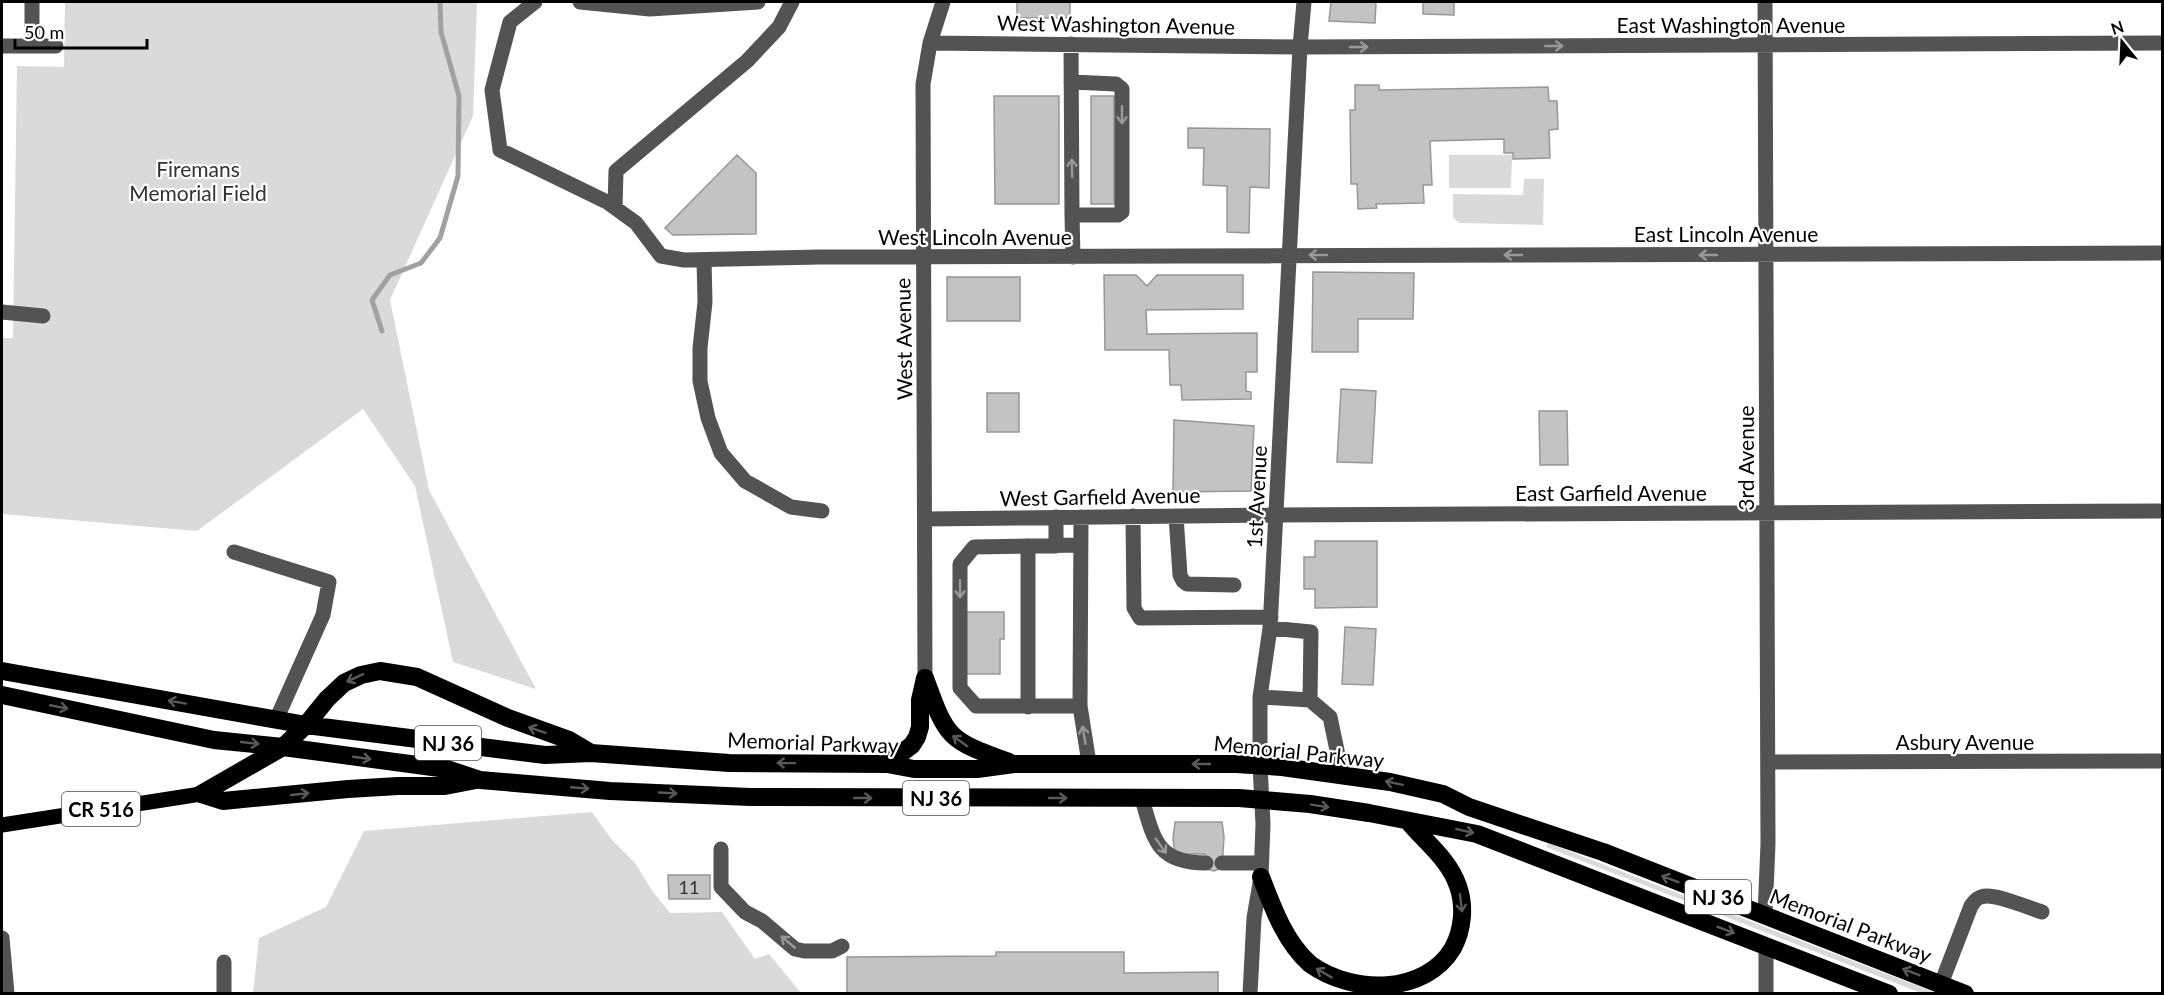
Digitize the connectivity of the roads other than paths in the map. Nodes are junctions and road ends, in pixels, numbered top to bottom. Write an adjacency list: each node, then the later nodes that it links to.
1 (32, 2): 14 (street)
2 (535, 2): 18 (street)
3 (580, 2): 4 (street)
4 (758, 2)
5 (792, 2): 18 (street)
6 (943, 2): 9 (street, West Avenue)
7 (1304, 2): 16 (street, 1st Avenue)
8 (1765, 2): 12 (street, 3rd Avenue)
9 (930, 43): 11 (street, West Washington Avenue); 23 (street, West Avenue)
10 (2163, 43): 12 (street, East Washington Avenue)
11 (1071, 44): 16 (street, West Washington Avenue); 17 (street)
12 (1766, 44): 16 (street, East Washington Avenue, one-way to 12); 21 (street, 3rd Avenue)
13 (2, 46): 14 (street)
14 (32, 46): 15 (street)
15 (56, 46)
16 (1300, 47): 22 (street, 1st Avenue)
17 (1071, 82): 19 (street, one-way to 17); 19 (street, one-way to 19)
18 (615, 207): 25 (street, West Lincoln Avenue)
19 (1072, 215): 24 (street)
20 (2163, 253): 21 (street, East Lincoln Avenue)
21 (1767, 254): 22 (street, East Lincoln Avenue, one-way to 22); 30 (street, 3rd Avenue)
22 (1290, 255): 24 (street, West Lincoln Avenue); 31 (street, 1st Avenue)
23 (923, 257): 24 (street, West Lincoln Avenue); 25 (street, West Lincoln Avenue); 36 (street, West Avenue)
24 (1072, 257)
25 (704, 260): 29 (street)
26 (2, 312): 27 (street)
27 (43, 316)
28 (2163, 511): 30 (street, East Garfield Avenue)
29 (822, 512)
30 (1766, 513): 31 (street, East Garfield Avenue); 55 (street, 3rd Avenue)
31 (1276, 515): 33 (street, West Garfield Avenue); 42 (street, 1st Avenue)
32 (1133, 516): 33 (street, West Garfield Avenue); 35 (street, West Garfield Avenue); 42 (street)
33 (1176, 516): 41 (street)
34 (1056, 517): 35 (street, West Garfield Avenue); 36 (street, West Garfield Avenue); 39 (street)
35 (1081, 517): 37 (street)
36 (925, 519): 44 (street, West Avenue)
37 (1080, 545): 39 (street); 48 (street)
38 (1028, 546): 39 (street); 49 (street); 49 (street, one-way to 49)
39 (1056, 546)
40 (234, 552): 50 (street)
41 (1234, 585)
42 (1271, 622): 46 (street, 1st Avenue); 47 (street)
43 (2, 670): 50 (highway, NJ 36, one-way to 43)
44 (925, 678): 57 (highway); 58 (highway, one-way to 44)
45 (2, 695): 52 (highway, NJ 36, one-way to 52)
46 (1260, 697): 47 (street); 59 (street, 1st Avenue)
47 (1310, 700): 60 (street)
48 (1080, 706): 49 (street); 56 (street, one-way to 48)
49 (1028, 707)
50 (276, 720): 51 (highway, NJ 36)
51 (306, 725): 52 (highway); 53 (highway, NJ 36); 53 (highway, one-way to 51)
52 (283, 747): 61 (highway, NJ 36, one-way to 61); 62 (highway)
53 (591, 753): 57 (highway, Memorial Parkway / NJ 36, one-way to 53)
54 (2163, 761): 55 (street, Asbury Avenue)
55 (1768, 762): 72 (street, 3rd Avenue)
56 (1089, 763): 58 (highway, Memorial Parkway / NJ 36); 59 (highway, Memorial Parkway / NJ 36, one-way to 56)
57 (887, 764): 58 (highway, Memorial Parkway / NJ 36)
58 (1014, 764)
59 (1260, 765): 60 (highway, Memorial Parkway / NJ 36); 64 (street, 1st Avenue)
60 (1342, 774): 72 (highway, Memorial Parkway / NJ 36, one-way to 60)
61 (480, 780): 62 (highway, one-way to 61); 63 (highway, NJ 36, one-way to 63)
62 (201, 794): 66 (main road, CR 516)
63 (1142, 799): 64 (highway, NJ 36); 68 (street, one-way to 68)
64 (1262, 799): 65 (highway, NJ 36, one-way to 65); 70 (street, 1st Avenue)
65 (1408, 821): 70 (highway, one-way to 70); 75 (highway, NJ 36, one-way to 75)
66 (2, 825)
67 (721, 849): 74 (street, one-way to 67)
68 (1206, 863)
69 (1222, 863): 70 (street)
70 (1261, 870): 80 (street, 1st Avenue)
71 (2042, 912): 77 (street)
72 (1765, 915): 77 (highway, Memorial Parkway / NJ 36, one-way to 72)
73 (2, 938): 78 (street)
74 (842, 946)
75 (1766, 946): 81 (street); 82 (highway, NJ 36)
76 (224, 962): 79 (street)
77 (1941, 984): 83 (highway, Memorial Parkway / NJ 36)
78 (8, 993)
79 (224, 993)
80 (1250, 993)
81 (1766, 993)
82 (1888, 993)
83 (1965, 993)

